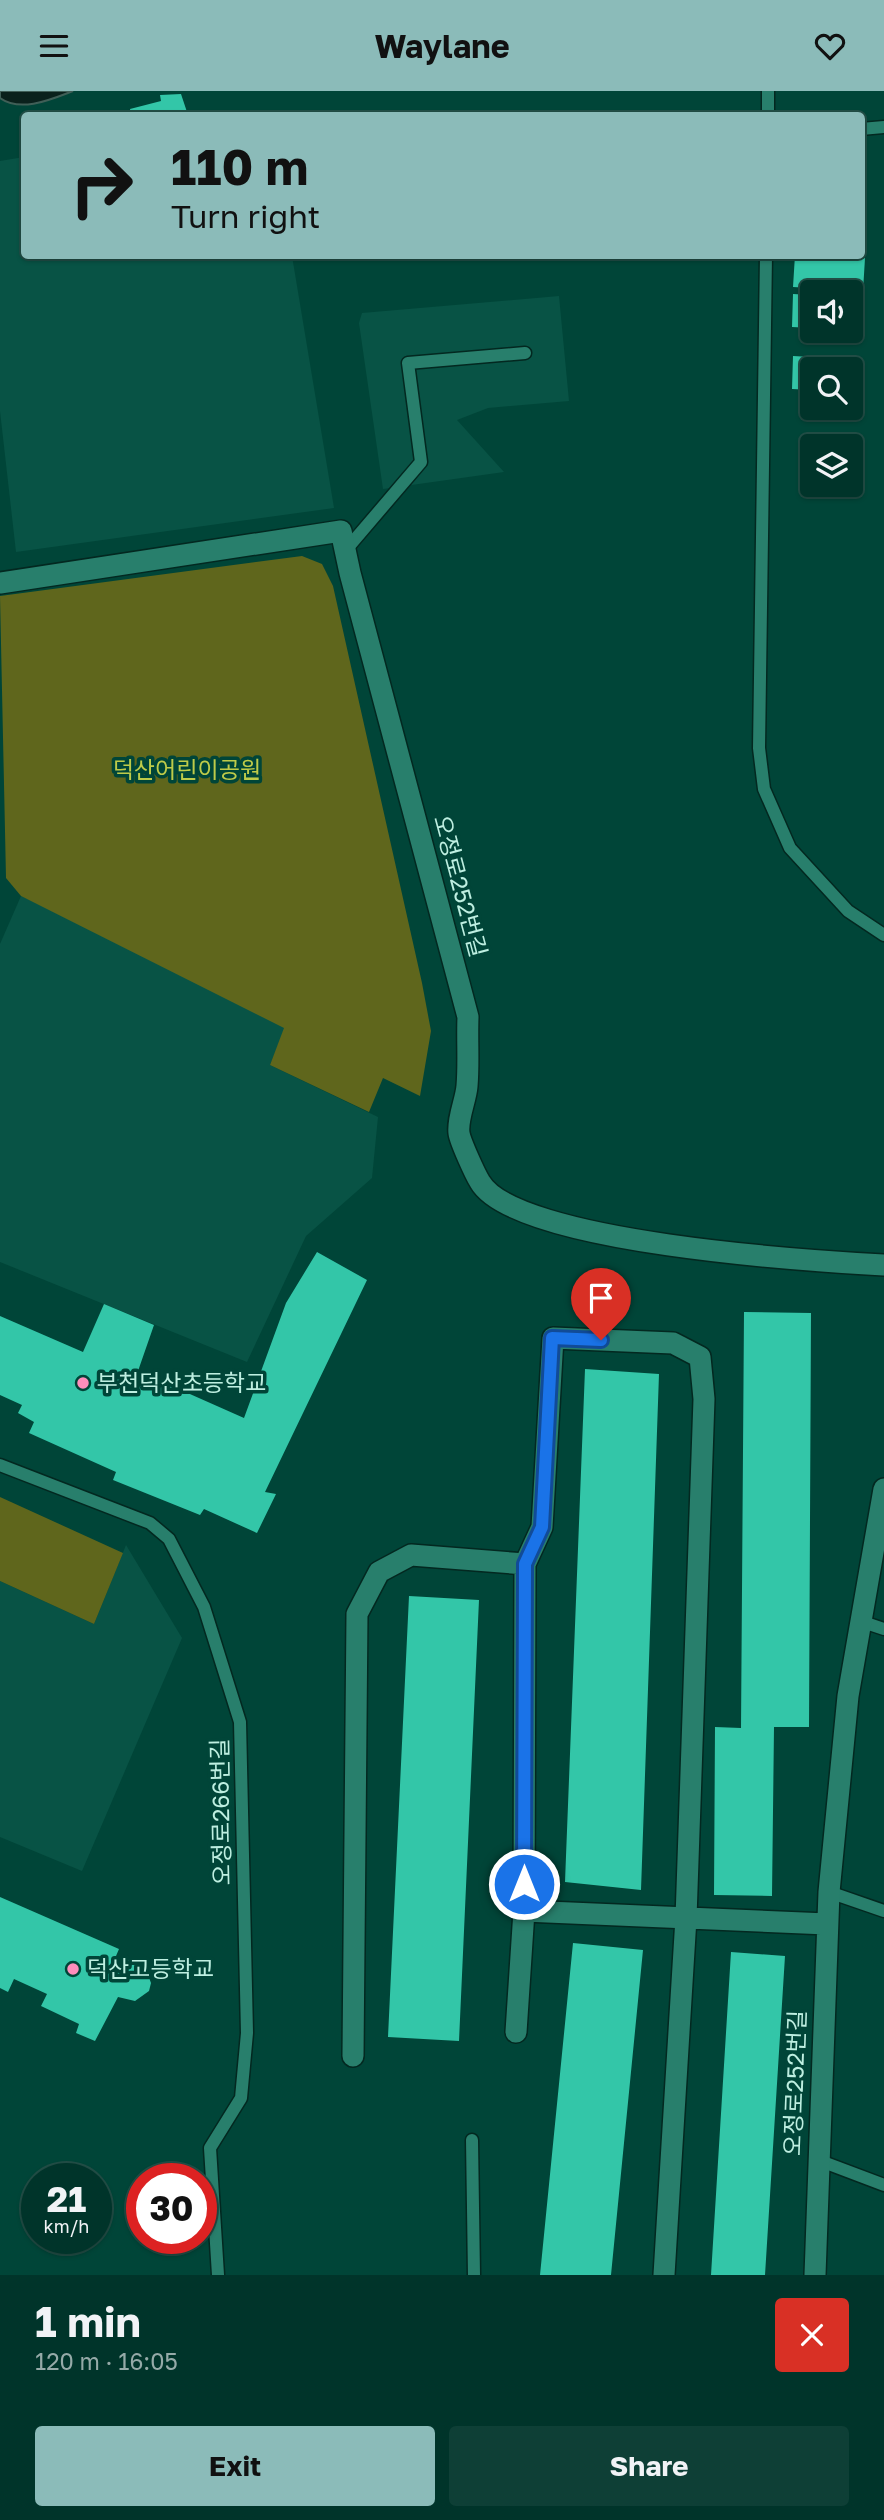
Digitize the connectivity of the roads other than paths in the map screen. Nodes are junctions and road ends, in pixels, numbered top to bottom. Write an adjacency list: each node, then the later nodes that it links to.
1 (768, 91): 2 (lane)
2 (768, 112)
3 (884, 127): 4 (lane)
4 (865, 129)
5 (766, 259): 9 (lane)
6 (525, 353): 7 (lane)
7 (345, 551): 8 (street); 10 (street, 오정로252번길)
8 (0, 583)
9 (884, 935)
10 (884, 1265)
11 (0, 1465): 26 (lane, 오정로266번길)
12 (884, 1489): 14 (street, 오정로252번길)
13 (525, 1564): 17 (street); 19 (street); 22 (street)
14 (860, 1621): 15 (lane); 16 (street, 오정로252번길)
15 (884, 1629)
16 (829, 1892): 18 (lane); 20 (street, 오정로252번길)
17 (524, 1911): 19 (street); 21 (street)
18 (884, 1911)
19 (686, 1918): 20 (street); 28 (street)
20 (827, 1924): 24 (street, 오정로252번길)
21 (516, 2032)
22 (353, 2056)
23 (472, 2140): 27 (lane)
24 (818, 2160): 25 (lane); 29 (street, 오정로252번길)
25 (884, 2185)
26 (218, 2275)
27 (474, 2275)
28 (664, 2275)
29 (816, 2275)

